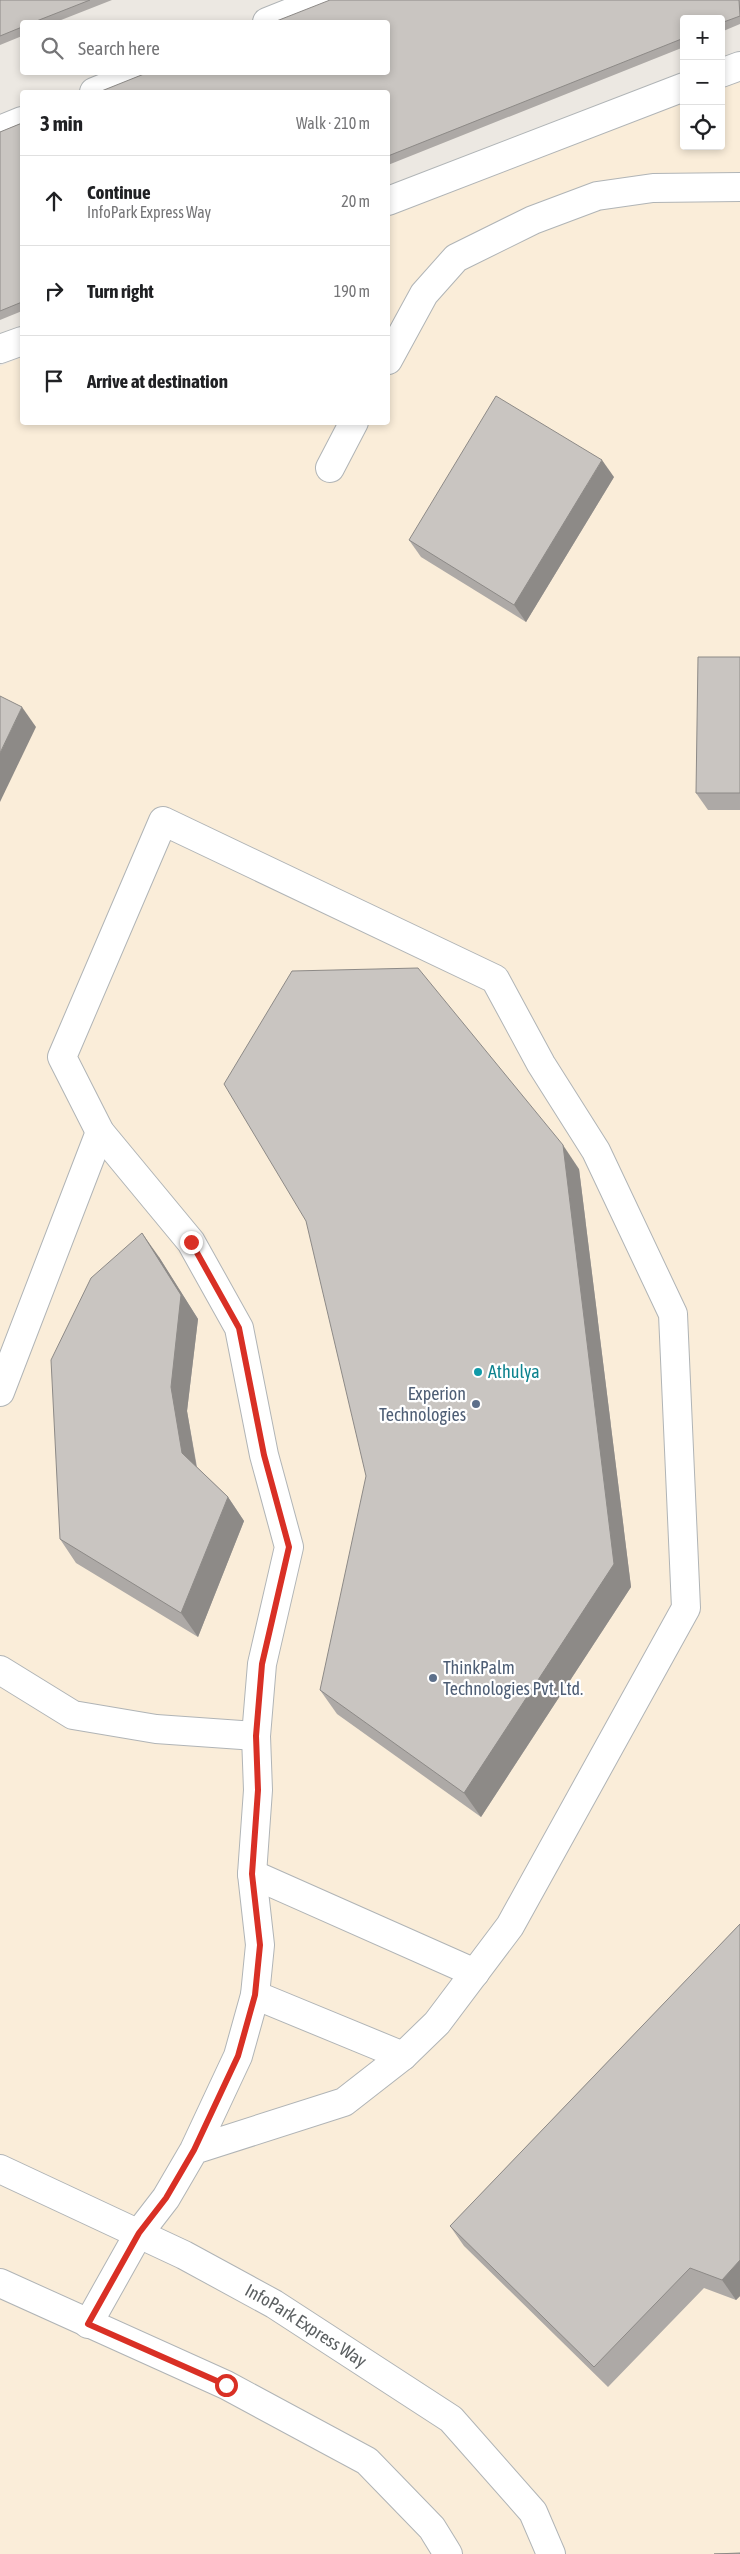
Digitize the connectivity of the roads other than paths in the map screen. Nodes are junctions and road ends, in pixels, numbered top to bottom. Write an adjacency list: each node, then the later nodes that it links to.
1 (322, 0): 2 (street)
2 (272, 20)
3 (740, 66): 4 (street)
4 (725, 72)
5 (136, 75): 6 (street)
6 (99, 90)
7 (680, 90): 11 (street)
8 (20, 122): 9 (street)
9 (0, 130)
10 (740, 187): 14 (street)
11 (390, 200)
12 (20, 342): 13 (street)
13 (0, 349)
14 (390, 356)
15 (352, 425): 16 (street)
16 (330, 468)
17 (100, 1132): 18 (street); 20 (street); 22 (street)
18 (0, 1392)
19 (0, 1670): 20 (street)
20 (256, 1736): 21 (street)
21 (252, 1874): 22 (street); 23 (street)
22 (475, 1973): 24 (street)
23 (255, 1995): 24 (street); 25 (street)
24 (403, 2056): 25 (street)
25 (194, 2150): 27 (street)
26 (0, 2169): 27 (street, InfoPark Express Way)
27 (139, 2233): 29 (street); 31 (street, InfoPark Express Way)
28 (0, 2283): 29 (street)
29 (88, 2324): 30 (street)
30 (448, 2554)
31 (551, 2554)

